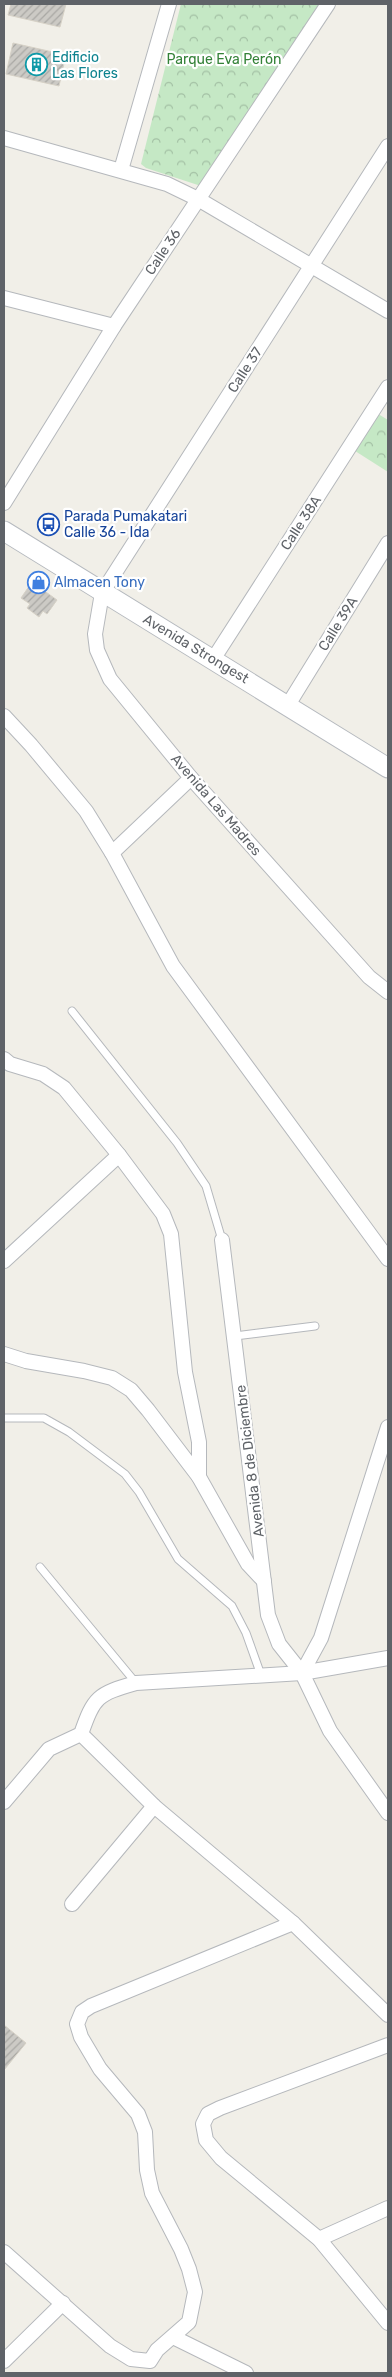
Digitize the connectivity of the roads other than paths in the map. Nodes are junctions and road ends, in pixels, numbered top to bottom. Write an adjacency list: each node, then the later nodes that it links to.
1 (169, 4): 5 (street)
2 (328, 4): 6 (street, Calle 36)
3 (4, 138): 5 (street)
4 (388, 146): 7 (street, Calle 37)
5 (121, 170): 6 (street)
6 (198, 199): 7 (street); 10 (street, Calle 36)
7 (312, 265): 9 (street); 15 (street, Calle 37)
8 (4, 298): 10 (street)
9 (388, 311)
10 (114, 326): 12 (street, Calle 36)
11 (388, 387): 16 (street, Calle 38A)
12 (4, 503)
13 (4, 531): 15 (main road, Avenida Strongest)
14 (388, 543): 17 (street, Calle 39A)
15 (102, 593): 16 (main road, Avenida Strongest); 20 (street, Avenida Las Madres)
16 (214, 658): 17 (main road, Avenida Strongest)
17 (288, 705): 19 (main road, Avenida Strongest)
18 (4, 716): 21 (street)
19 (388, 768)
20 (191, 778): 21 (street); 22 (street, Avenida Las Madres)
21 (112, 853): 27 (street)
22 (388, 992)
23 (72, 1011): 26 (lane)
24 (6, 1065): 25 (street)
25 (119, 1155): 28 (street); 34 (street)
26 (222, 1240): 30 (street, Avenida 8 de Diciembre)
27 (388, 1259)
28 (4, 1261)
29 (315, 1326): 30 (lane)
30 (235, 1336): 36 (street, Avenida 8 de Diciembre)
31 (4, 1354): 34 (street)
32 (4, 1418): 39 (lane)
33 (388, 1427): 38 (street)
34 (199, 1477): 36 (street)
35 (40, 1567): 40 (lane)
36 (264, 1581): 38 (street, Avenida 8 de Diciembre)
37 (388, 1658): 38 (street)
38 (302, 1673): 39 (street); 44 (street, Avenida 8 de Diciembre)
39 (261, 1676): 40 (street)
40 (136, 1684): 41 (street)
41 (81, 1734): 42 (street); 43 (street)
42 (4, 1802)
43 (154, 1806): 45 (street); 46 (street)
44 (388, 1813)
45 (72, 1904)
46 (293, 1923): 47 (street); 54 (street)
47 (388, 2014)
48 (388, 2045): 50 (street)
49 (388, 2208): 50 (street)
50 (319, 2239): 53 (street)
51 (4, 2252): 52 (street)
52 (63, 2303): 55 (street); 56 (street)
53 (388, 2323)
54 (173, 2337): 56 (street); 57 (street)
55 (4, 2361)
56 (147, 2367)
57 (246, 2373)

